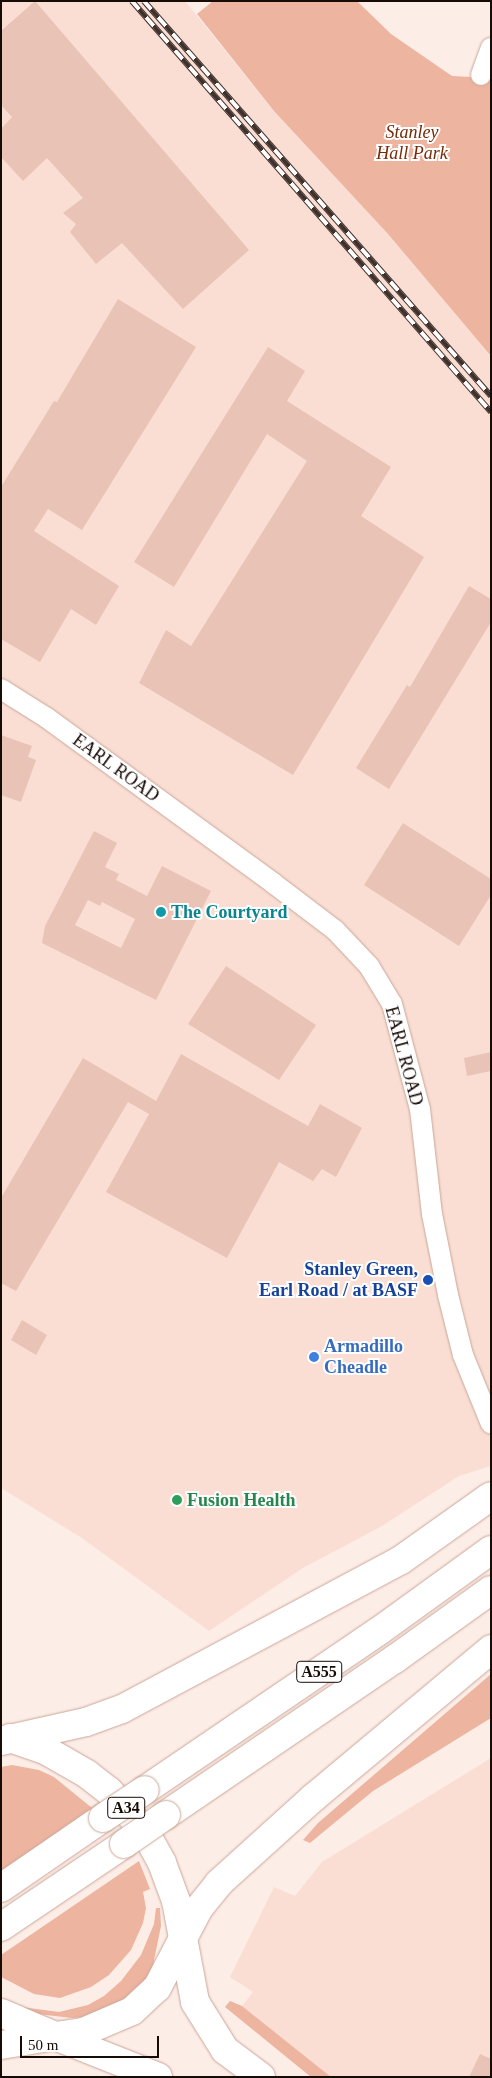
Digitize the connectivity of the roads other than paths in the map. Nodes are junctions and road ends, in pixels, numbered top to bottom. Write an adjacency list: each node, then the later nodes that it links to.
1 (491, 48): 2 (street)
2 (481, 75)
3 (1, 689): 4 (street, EARL ROAD)
4 (491, 1424)
5 (491, 1496): 9 (highway)
6 (491, 1550): 10 (highway, A555, bridge)
7 (491, 1590): 11 (highway, A555, bridge)
8 (491, 1649): 12 (highway)
9 (4, 1738): 12 (highway, A34)
10 (1, 1888)
11 (1, 1927)
12 (182, 1937): 14 (highway); 17 (highway, A34)
13 (1, 2013): 14 (highway)
14 (54, 2036): 15 (highway); 16 (highway)
15 (1, 2045)
16 (158, 2077)
17 (261, 2077)

